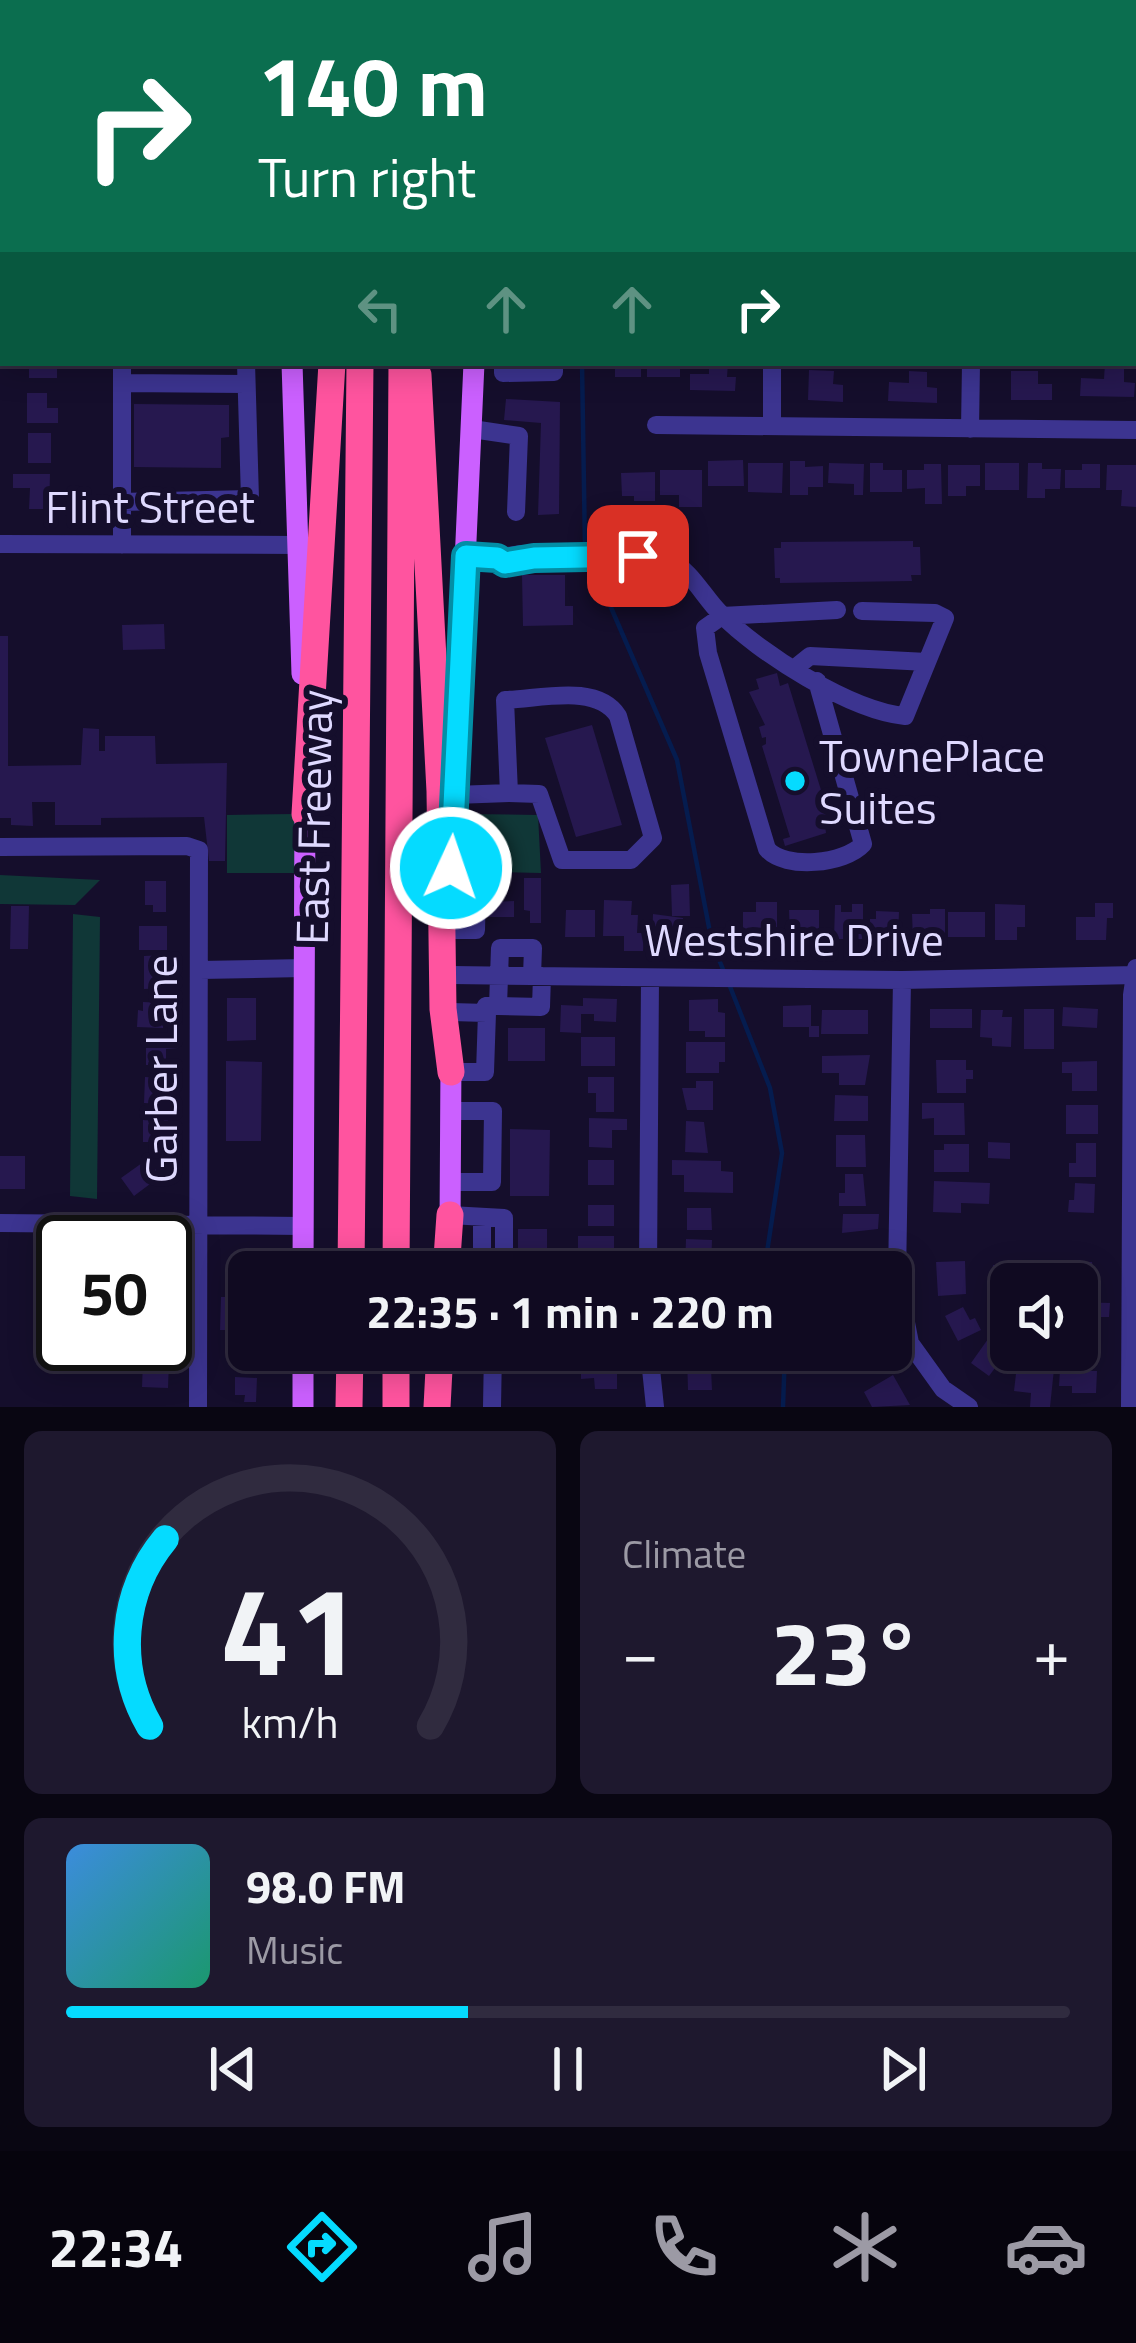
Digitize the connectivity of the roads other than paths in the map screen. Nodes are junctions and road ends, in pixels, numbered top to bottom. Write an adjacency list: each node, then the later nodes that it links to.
1 (245, 366): 13 (street)
2 (292, 366): 23 (main road)
3 (332, 366): 33 (highway)
4 (360, 366): 58 (highway, East Freeway)
5 (402, 366): 59 (highway, East Freeway)
6 (418, 366): 49 (highway)
7 (474, 366): 16 (main road)
8 (503, 366): 9 (street)
9 (554, 366)
10 (772, 366): 15 (street)
11 (971, 366): 17 (street)
12 (122, 373): 13 (street); 19 (street)
13 (246, 384): 19 (street)
14 (656, 425): 15 (street)
15 (772, 426): 17 (street)
16 (472, 429): 20 (street); 24 (main road)
17 (970, 429): 18 (street)
18 (1136, 430)
19 (120, 502): 22 (street)
20 (516, 512)
21 (0, 544): 22 (street, Flint Street)
22 (122, 544): 23 (street, Flint Street)
23 (299, 545): 33 (main road)
24 (466, 556): 27 (street); 32 (main road)
25 (837, 610): 27 (street)
26 (862, 611): 28 (street)
27 (722, 616): 29 (street); 30 (street)
28 (927, 662): 29 (street); 30 (street)
29 (795, 668): 30 (street)
30 (817, 681)
31 (509, 794): 31 (street); 32 (street)
32 (455, 795): 35 (main road)
33 (305, 814): 39 (main road)
34 (0, 848): 40 (street, Garber Lane)
35 (451, 890): 36 (main road); 37 (street)
36 (451, 930): 37 (street); 42 (main road)
37 (476, 930): 38 (street)
38 (500, 948): 43 (street); 44 (street)
39 (304, 968): 40 (street); 56 (main road)
40 (200, 970): 55 (street, Garber Lane)
41 (1136, 973): 46 (street, Westshire Drive); 80 (street)
42 (451, 975): 43 (street, Westshire Drive); 48 (main road)
43 (499, 976): 44 (street, Westshire Drive); 47 (street)
44 (537, 976): 45 (street, Westshire Drive); 47 (street)
45 (650, 978): 46 (street, Westshire Drive); 63 (street)
46 (902, 980): 79 (street)
47 (492, 1009): 48 (street); 49 (street)
48 (451, 1012): 49 (main road)
49 (451, 1072): 50 (main road)
50 (450, 1111): 51 (main road); 51 (street)
51 (450, 1182): 52 (main road)
52 (450, 1215): 53 (street); 60 (highway)
53 (482, 1218): 61 (street); 62 (street)
54 (0, 1222): 55 (street)
55 (199, 1226): 56 (street); 71 (street, Garber Lane)
56 (304, 1226): 57 (main road)
57 (303, 1251)
58 (351, 1251)
59 (396, 1251)
60 (449, 1251)
61 (482, 1251)
62 (504, 1251)
63 (648, 1251)
64 (303, 1371): 72 (main road)
65 (350, 1371): 73 (highway)
66 (396, 1371): 74 (highway)
67 (439, 1371): 75 (highway)
68 (451, 1371): 76 (main road)
69 (493, 1371): 77 (street)
70 (651, 1371): 78 (street)
71 (197, 1407)
72 (303, 1407)
73 (350, 1407)
74 (396, 1407)
75 (437, 1407)
76 (451, 1407)
77 (492, 1407)
78 (655, 1407)
79 (969, 1407)
80 (1130, 1407)

